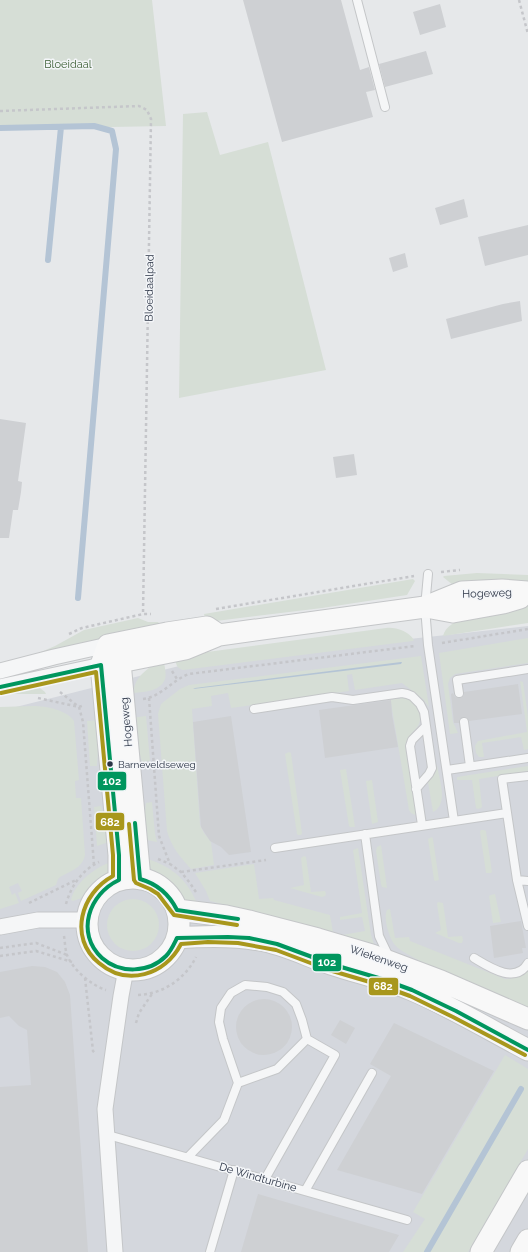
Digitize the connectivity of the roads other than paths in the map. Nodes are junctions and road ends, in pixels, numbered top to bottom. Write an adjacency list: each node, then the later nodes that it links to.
1 (357, 0): 2 (lane)
2 (385, 107)
3 (428, 574): 6 (lane)
4 (528, 592): 6 (street, Hogeweg)
5 (528, 595): 6 (street, Hogeweg)
6 (425, 607): 7 (street, Hogeweg); 17 (lane)
7 (110, 657): 9 (street, Hogeweg); 10 (street, Hogeweg); 25 (street, Hogeweg)
8 (528, 669): 11 (lane)
9 (0, 671)
10 (0, 687)
11 (459, 693)
12 (254, 709): 14 (lane)
13 (464, 722): 16 (lane)
14 (426, 726): 19 (lane); 19 (lane)
15 (528, 758): 16 (lane)
16 (470, 766): 17 (lane)
17 (447, 770): 21 (lane)
18 (528, 776): 20 (lane)
19 (416, 789): 22 (lane)
20 (507, 813): 21 (lane); 28 (lane)
21 (454, 821): 22 (lane)
22 (422, 825): 23 (lane)
23 (365, 834): 24 (lane); 36 (lane)
24 (275, 848)
25 (128, 855): 26 (street, Hogeweg); 27 (street, Hogeweg)
26 (140, 879): 27 (street); 30 (street)
27 (119, 880): 31 (street)
28 (517, 880): 29 (lane); 32 (lane)
29 (528, 881)
30 (177, 910): 34 (street); 36 (street, Wiekenweg)
31 (88, 920): 33 (street); 38 (street)
32 (527, 922)
33 (0, 927)
34 (177, 938): 38 (street); 41 (street, Wiekenweg)
35 (474, 958): 37 (lane)
36 (392, 961): 39 (street, Wiekenweg)
37 (528, 963)
38 (126, 969): 44 (street)
39 (528, 1019)
40 (307, 1039): 43 (lane); 43 (lane); 48 (lane)
41 (528, 1050)
42 (372, 1073): 49 (lane)
43 (238, 1083): 45 (lane)
44 (108, 1135): 45 (lane, De Windturbine); 52 (street)
45 (188, 1158): 46 (lane, De Windturbine)
46 (234, 1170): 48 (lane, De Windturbine); 53 (lane)
47 (528, 1171): 54 (street)
48 (264, 1179): 49 (lane, De Windturbine)
49 (304, 1191): 50 (lane, De Windturbine)
50 (407, 1220)
51 (528, 1240): 55 (street)
52 (115, 1252)
53 (210, 1252)
54 (481, 1252)
55 (521, 1252)

